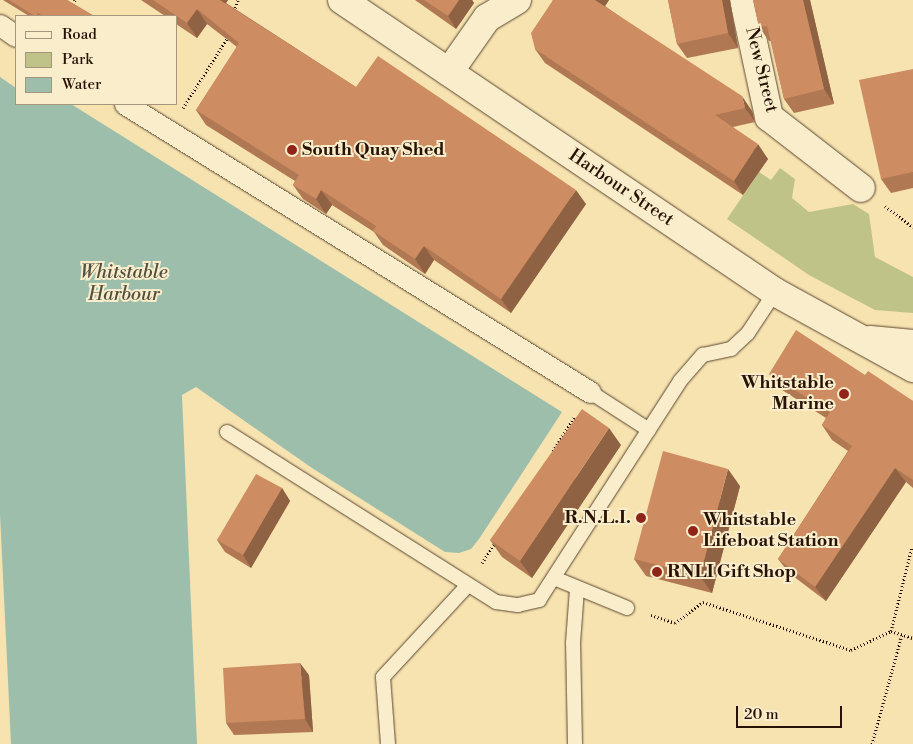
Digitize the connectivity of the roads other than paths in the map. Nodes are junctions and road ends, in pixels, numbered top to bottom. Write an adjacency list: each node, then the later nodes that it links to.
1 (342, 0): 6 (main road, Harbour Street)
2 (514, 0): 6 (main road)
3 (744, 0): 8 (main road, New Street)
4 (0, 25): 5 (street)
5 (15, 35)
6 (449, 72): 9 (main road, Harbour Street)
7 (127, 105): 13 (street)
8 (861, 188)
9 (775, 292): 10 (main road, Harbour Street); 14 (lane)
10 (856, 338): 11 (main road, Harbour Street); 12 (main road)
11 (913, 344)
12 (913, 368)
13 (590, 392): 14 (lane)
14 (649, 430): 16 (lane)
15 (228, 432): 17 (lane)
16 (554, 578): 17 (lane); 18 (lane)
17 (468, 584): 20 (lane)
18 (577, 588): 19 (lane); 21 (lane)
19 (627, 608)
20 (388, 744)
21 (575, 744)

